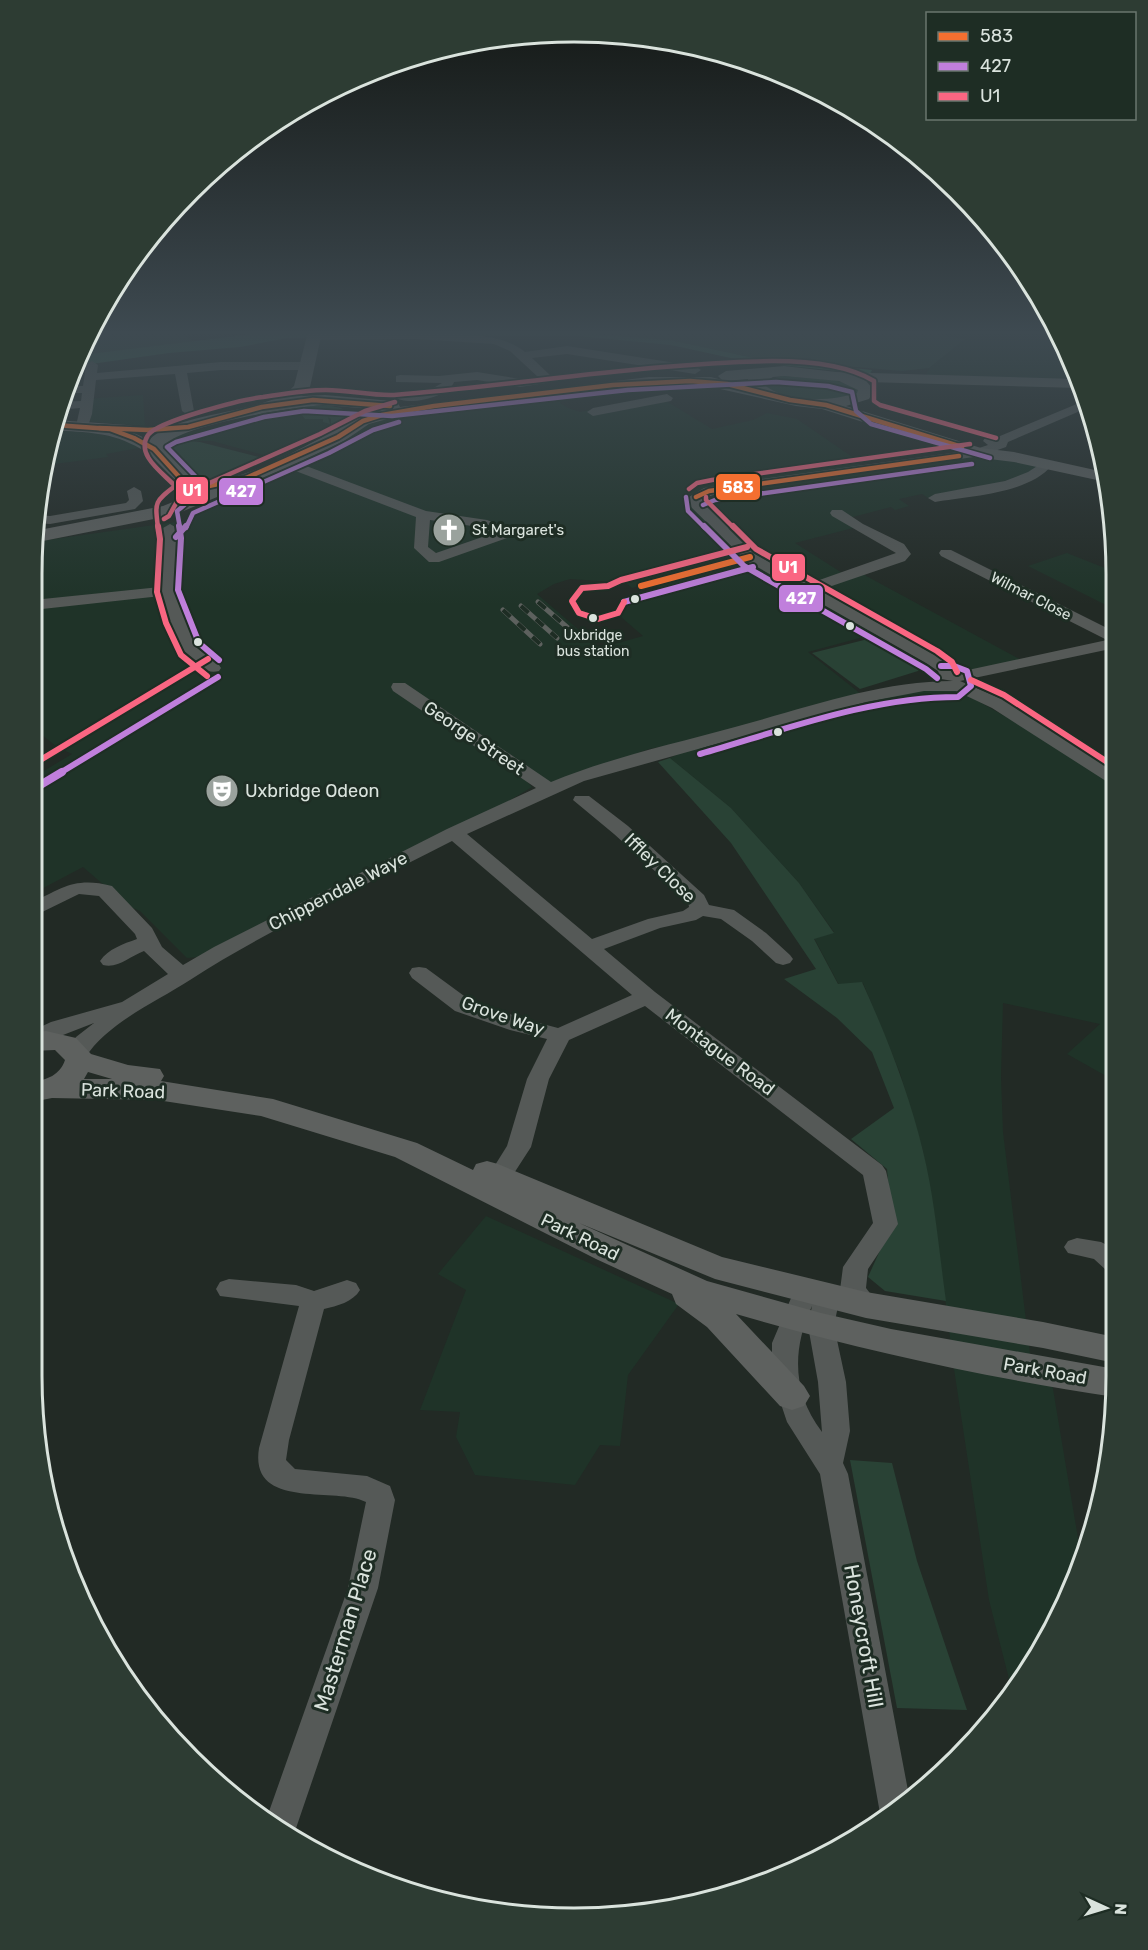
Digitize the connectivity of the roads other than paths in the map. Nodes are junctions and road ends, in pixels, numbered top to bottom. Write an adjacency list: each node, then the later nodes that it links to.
1 (83, 423): 9 (street)
2 (177, 423): 10 (main road)
3 (182, 423): 12 (main road)
4 (360, 423): 14 (main road)
5 (875, 423): 13 (main road)
6 (905, 423): 11 (main road)
7 (1042, 423): 11 (street)
8 (63, 425): 9 (main road)
9 (82, 426): 10 (main road)
10 (110, 429): 12 (main road)
11 (989, 446): 13 (main road); 15 (main road)
12 (154, 449): 18 (main road)
13 (955, 452): 30 (street)
14 (285, 462): 17 (main road); 23 (street)
15 (1045, 465): 16 (main road); 20 (street)
16 (1097, 475)
17 (246, 478): 18 (main road); 21 (main road)
18 (187, 483): 26 (main road)
19 (134, 491): 25 (street)
20 (935, 498)
21 (185, 505): 24 (main road); 27 (street)
22 (837, 513): 30 (street)
23 (423, 514): 23 (street)
24 (143, 517): 27 (street); 28 (main road)
25 (45, 520)
26 (44, 526)
27 (170, 528): 31 (street)
28 (43, 535)
29 (946, 553): 33 (street, Wilmar Close)
30 (808, 588): 36 (street)
31 (166, 591): 32 (street); 35 (street)
32 (42, 603)
33 (1106, 633)
34 (1106, 645): 36 (street, Chippendale Waye)
35 (213, 668)
36 (951, 681): 38 (street); 39 (street, Chippendale Waye)
37 (399, 687): 39 (street, George Street)
38 (1106, 770)
39 (549, 789): 41 (street, Chippendale Waye)
40 (582, 800): 43 (street, Iffley Close)
41 (454, 833): 45 (street, Montague Road); 49 (street, Chippendale Waye)
42 (42, 906): 44 (street)
43 (700, 909): 45 (street, Iffley Close); 46 (street)
44 (148, 942): 47 (street); 49 (street)
45 (588, 948): 50 (street, Montague Road)
46 (783, 959)
47 (110, 961)
48 (419, 973): 52 (street, Grove Way)
49 (182, 976): 51 (street, Chippendale Waye)
50 (647, 997): 52 (street); 64 (street, Montague Road)
51 (134, 1004): 53 (street); 55 (street)
52 (560, 1035): 57 (street)
53 (42, 1036)
54 (42, 1041): 55 (main road, Park Road)
55 (78, 1057): 56 (main road); 57 (main road, Park Road)
56 (42, 1090): 60 (main road, Park Road)
57 (499, 1178): 65 (main road, Park Road)
58 (1077, 1247): 59 (street)
59 (1106, 1255)
60 (662, 1275): 65 (main road, Park Road); 68 (main road)
61 (229, 1289): 63 (street)
62 (347, 1290): 63 (street)
63 (313, 1301): 71 (street, Masterman Place)
64 (866, 1305): 65 (main road, Park Road); 66 (main road, Park Road)
65 (812, 1308): 67 (main road, Park Road); 68 (street, Honeycroft Hill); 69 (street, Honeycroft Hill)
66 (1106, 1348)
67 (1106, 1382)
68 (792, 1396): 69 (street, Honeycroft Hill)
69 (830, 1461): 70 (street, Honeycroft Hill)
70 (893, 1802)
71 (282, 1821)

